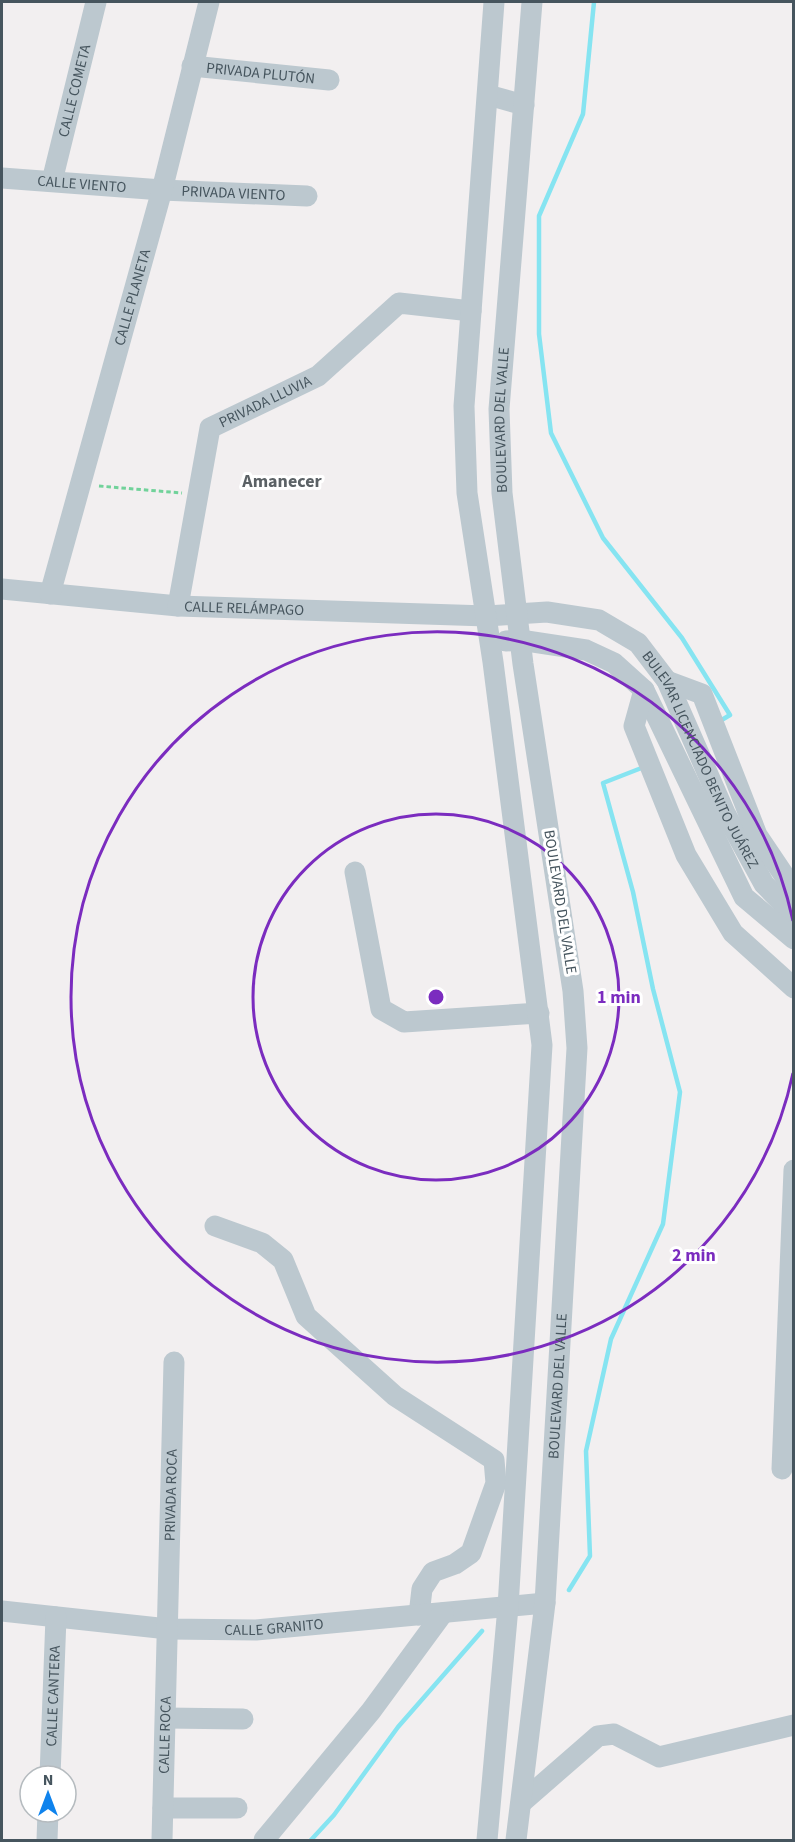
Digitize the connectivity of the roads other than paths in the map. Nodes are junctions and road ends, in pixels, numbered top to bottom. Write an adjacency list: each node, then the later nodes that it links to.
1 (96, 2): 10 (street, CALLE COMETA)
2 (209, 2): 5 (street, CALLE PLANETA)
3 (494, 2): 7 (street)
4 (532, 2): 8 (street, BOULEVARD DEL VALLE)
5 (192, 66): 6 (street, PRIVADA PLUTÓN); 11 (street, CALLE PLANETA)
6 (329, 80)
7 (488, 95): 8 (street); 13 (street)
8 (524, 105): 17 (street, BOULEVARD DEL VALLE)
9 (2, 178): 10 (street, CALLE VIENTO)
10 (52, 181): 11 (street, CALLE VIENTO)
11 (162, 190): 12 (street, PRIVADA VIENTO); 15 (street, CALLE PLANETA)
12 (307, 196)
13 (471, 311): 16 (street, PRIVADA LLUVIA); 18 (street)
14 (2, 589): 15 (street, CALLE RELÁMPAGO)
15 (50, 594): 16 (street, CALLE RELÁMPAGO)
16 (178, 606): 18 (street, CALLE RELÁMPAGO)
17 (516, 614): 18 (street, BULEVAR LICENCIADO BENITO JUÁREZ); 19 (street, BOULEVARD DEL VALLE); 21 (street, BULEVAR LICENCIADO BENITO JUÁREZ)
18 (487, 616): 20 (street)
19 (520, 640): 20 (street, BULEVAR LICENCIADO BENITO JUÁREZ); 22 (street, BULEVAR LICENCIADO BENITO JUÁREZ); 33 (street, BOULEVARD DEL VALLE)
20 (490, 642): 28 (street)
21 (667, 681): 24 (street); 25 (street, BULEVAR LICENCIADO BENITO JUÁREZ)
22 (644, 690): 26 (street, BULEVAR LICENCIADO BENITO JUÁREZ); 27 (street)
23 (354, 872): 28 (street)
24 (794, 890)
25 (794, 915)
26 (794, 939)
27 (794, 988)
28 (538, 1013): 34 (street)
29 (794, 1170): 32 (street)
30 (215, 1226): 37 (street)
31 (174, 1362): 39 (street, PRIVADA ROCA)
32 (782, 1469)
33 (545, 1603): 34 (street, CALLE GRANITO); 44 (street, BOULEVARD DEL VALLE)
34 (508, 1607): 36 (street, CALLE GRANITO); 51 (street)
35 (2, 1611): 38 (street, CALLE GRANITO)
36 (443, 1613): 37 (street, CALLE GRANITO); 50 (street)
37 (418, 1615): 39 (street, CALLE GRANITO)
38 (56, 1617): 39 (street, CALLE GRANITO); 43 (street, CALLE CANTERA)
39 (168, 1629): 40 (street, CALLE ROCA)
40 (166, 1718): 41 (street); 45 (street, CALLE ROCA)
41 (243, 1719)
42 (794, 1725): 44 (street)
43 (50, 1764)
44 (522, 1803): 52 (street, BOULEVARD DEL VALLE)
45 (163, 1808): 46 (street); 49 (street, CALLE ROCA)
46 (237, 1808)
47 (48, 1824): 48 (street)
48 (47, 1840)
49 (162, 1840)
50 (264, 1840)
51 (486, 1840)
52 (516, 1840)

